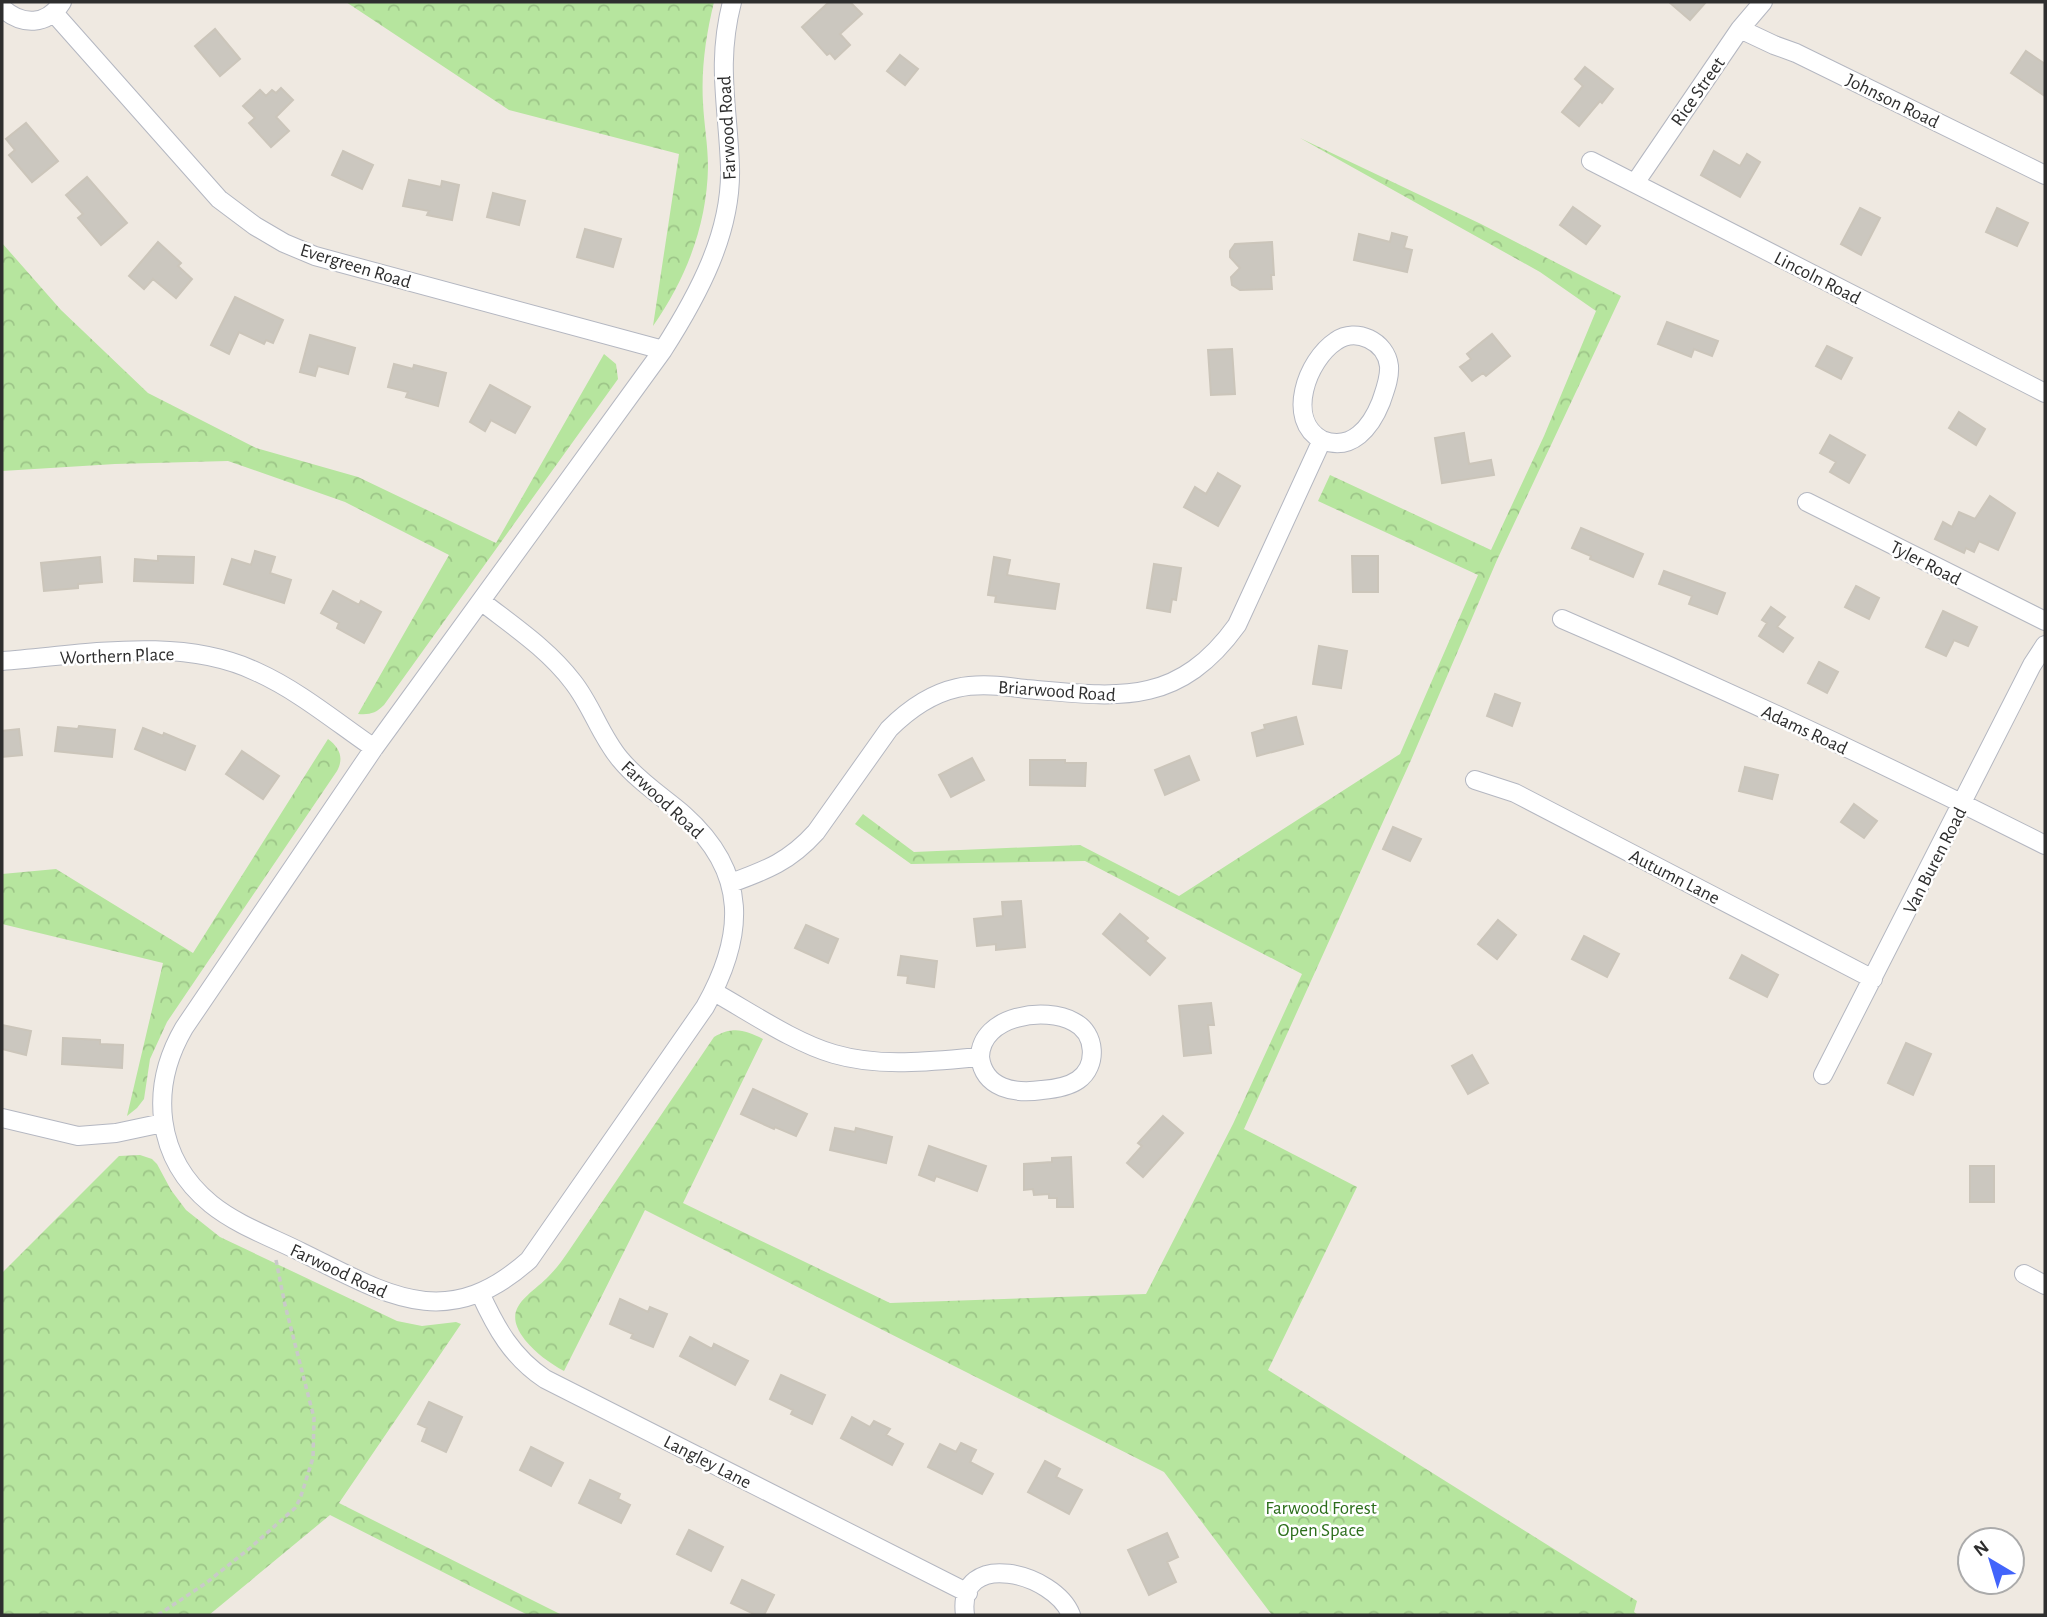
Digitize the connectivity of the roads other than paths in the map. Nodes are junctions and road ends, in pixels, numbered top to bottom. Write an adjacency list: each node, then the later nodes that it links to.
1 (732, 2): 9 (street, Farwood Road)
2 (1763, 2): 5 (street, Rice Street)
3 (58, 7): 4 (street, Evergreen Road); 9 (street, Evergreen Road)
4 (2, 8)
5 (1740, 29): 7 (street, Johnson Road); 8 (street, Rice Street)
6 (1591, 161): 8 (street, Lincoln Road)
7 (2045, 175)
8 (1635, 183): 10 (street, Lincoln Road)
9 (663, 350): 13 (street, Farwood Road)
10 (2045, 393)
11 (1322, 440): 11 (street); 22 (street, Briarwood Road)
12 (1807, 502): 15 (street, Tyler Road)
13 (481, 601): 18 (street, Farwood Road); 22 (street, Farwood Road)
14 (1562, 619): 20 (street, Adams Road)
15 (2045, 621)
16 (2045, 645): 20 (street, Van Buren Road)
17 (2, 661): 18 (street, Worthern Place)
18 (374, 748): 28 (street, Farwood Road)
19 (1475, 780): 23 (street, Autumn Lane)
20 (1963, 803): 21 (street, Adams Road); 23 (street, Van Buren Road)
21 (2045, 845)
22 (731, 883): 24 (street, Farwood Road)
23 (1873, 979): 26 (street, Van Buren Road)
24 (714, 992): 25 (street); 31 (street, Farwood Road)
25 (980, 1057): 25 (street)
26 (1823, 1075)
27 (2, 1118): 28 (street)
28 (163, 1123): 31 (street, Farwood Road)
29 (2024, 1274): 30 (street)
30 (2045, 1285)
31 (480, 1293): 32 (street, Langley Lane)
32 (968, 1592): 33 (street); 34 (street)
33 (965, 1615)
34 (1071, 1615)

